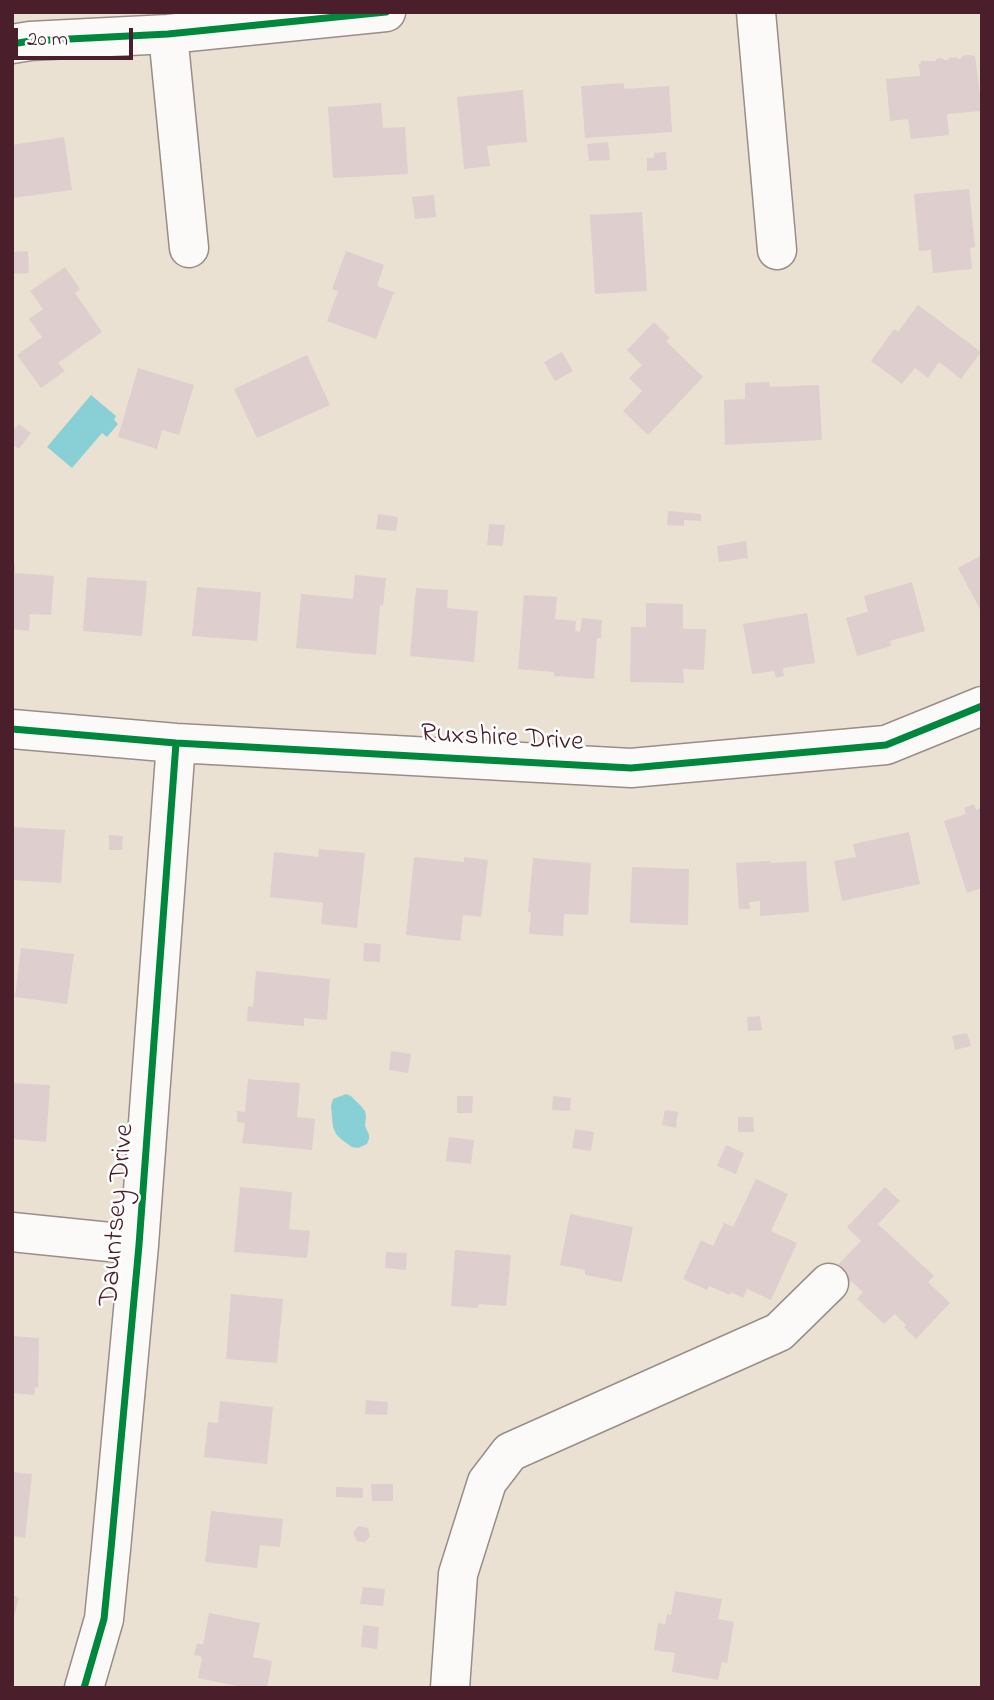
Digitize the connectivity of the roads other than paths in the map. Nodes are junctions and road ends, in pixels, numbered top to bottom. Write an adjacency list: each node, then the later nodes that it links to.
1 (386, 12): 3 (street)
2 (756, 12): 6 (street)
3 (168, 34): 4 (street); 5 (street)
4 (12, 44)
5 (190, 248)
6 (777, 250)
7 (982, 706): 9 (street, Ruxshire Drive)
8 (12, 729): 9 (street, Ruxshire Drive)
9 (176, 743): 11 (street, Dauntsey Drive)
10 (12, 1232): 11 (street)
11 (139, 1245): 14 (street, Dauntsey Drive)
12 (829, 1283): 13 (street)
13 (451, 1674)
14 (84, 1688)

